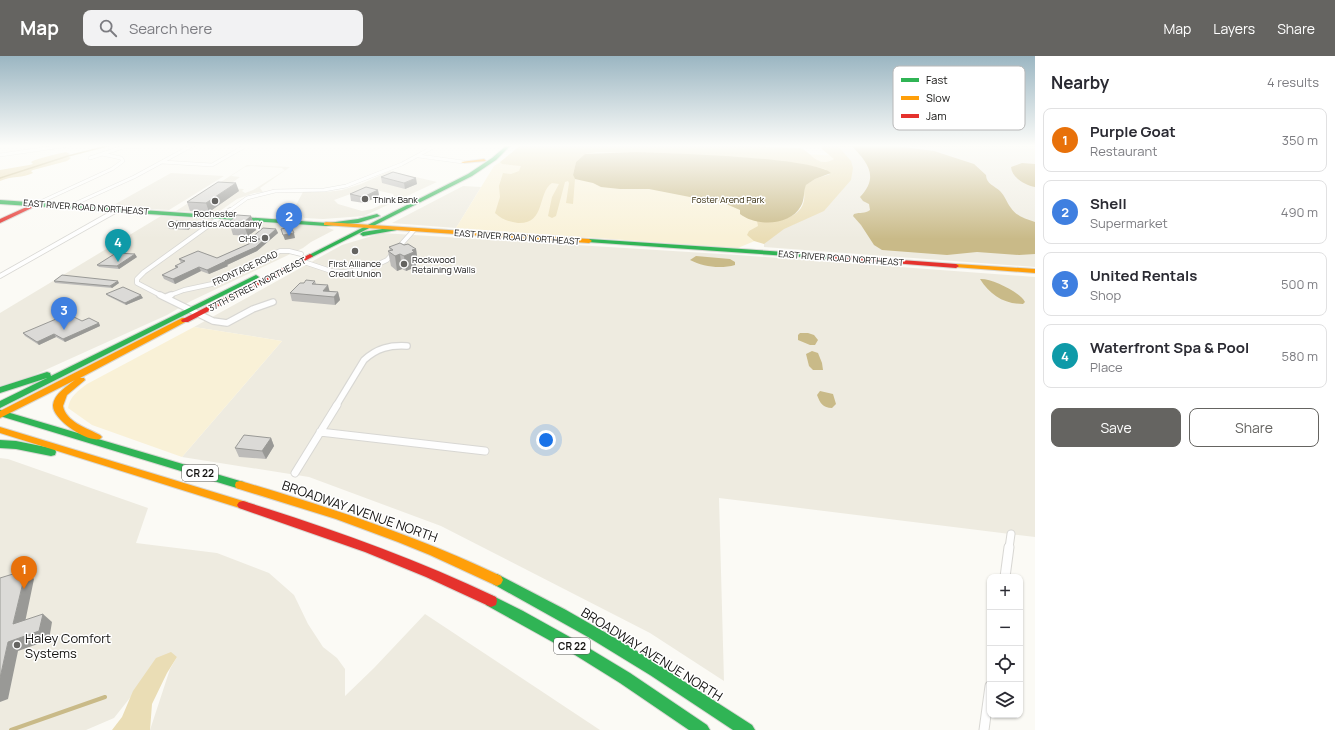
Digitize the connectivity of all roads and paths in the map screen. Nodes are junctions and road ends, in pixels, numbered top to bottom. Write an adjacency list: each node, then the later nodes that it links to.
1 (96, 176): 7 (street)
2 (135, 176): 8 (street)
3 (373, 176): 11 (street)
4 (456, 176): 12 (main road, 37TH STREET NORTHEAST)
5 (466, 176): 10 (main road, 37TH STREET NORTHEAST)
6 (0, 202): 7 (main road, EAST RIVER ROAD NORTHEAST)
7 (36, 204): 8 (main road, EAST RIVER ROAD NORTHEAST); 13 (main road)
8 (73, 206): 9 (main road, EAST RIVER ROAD NORTHEAST)
9 (120, 210): 11 (main road, EAST RIVER ROAD NORTHEAST); 21 (street)
10 (392, 215): 15 (main road, 37TH STREET NORTHEAST); 16 (main road)
11 (221, 216): 14 (main road, EAST RIVER ROAD NORTHEAST); 22 (street)
12 (377, 216): 14 (main road); 15 (main road, 37TH STREET NORTHEAST)
13 (0, 221)
14 (331, 224): 15 (main road, EAST RIVER ROAD NORTHEAST); 18 (main road)
15 (364, 226): 16 (main road, EAST RIVER ROAD NORTHEAST); 18 (main road, 37TH STREET NORTHEAST)
16 (391, 228): 17 (main road, EAST RIVER ROAD NORTHEAST); 18 (main road)
17 (414, 230): 19 (street, FRONTAGE ROAD); 20 (main road, EAST RIVER ROAD NORTHEAST)
18 (339, 238): 19 (main road, 37TH STREET NORTHEAST)
19 (301, 258): 22 (street, FRONTAGE ROAD); 24 (main road, 37TH STREET NORTHEAST)
20 (1035, 271)
21 (0, 276)
22 (166, 297): 24 (street)
23 (273, 302): 24 (street)
24 (194, 312): 25 (main road, 37TH STREET NORTHEAST); 26 (main road, 37TH STREET NORTHEAST)
25 (141, 334): 28 (main road); 29 (main road, 37TH STREET NORTHEAST)
26 (154, 337): 29 (main road, 37TH STREET NORTHEAST); 34 (main road)
27 (407, 346): 31 (street)
28 (0, 390)
29 (1, 412): 34 (main road, BROADWAY AVENUE NORTH / CR 22)
30 (0, 430): 35 (main road, CR 22)
31 (320, 432): 33 (street); 36 (street)
32 (0, 444): 35 (main road, CR 22)
33 (485, 451)
34 (133, 453): 41 (main road, BROADWAY AVENUE NORTH / CR 22)
35 (120, 467): 40 (main road, CR 22)
36 (295, 473)
37 (1011, 534): 38 (street)
38 (1005, 574)
39 (987, 708): 42 (street)
40 (702, 730)
41 (746, 730)
42 (984, 730)

